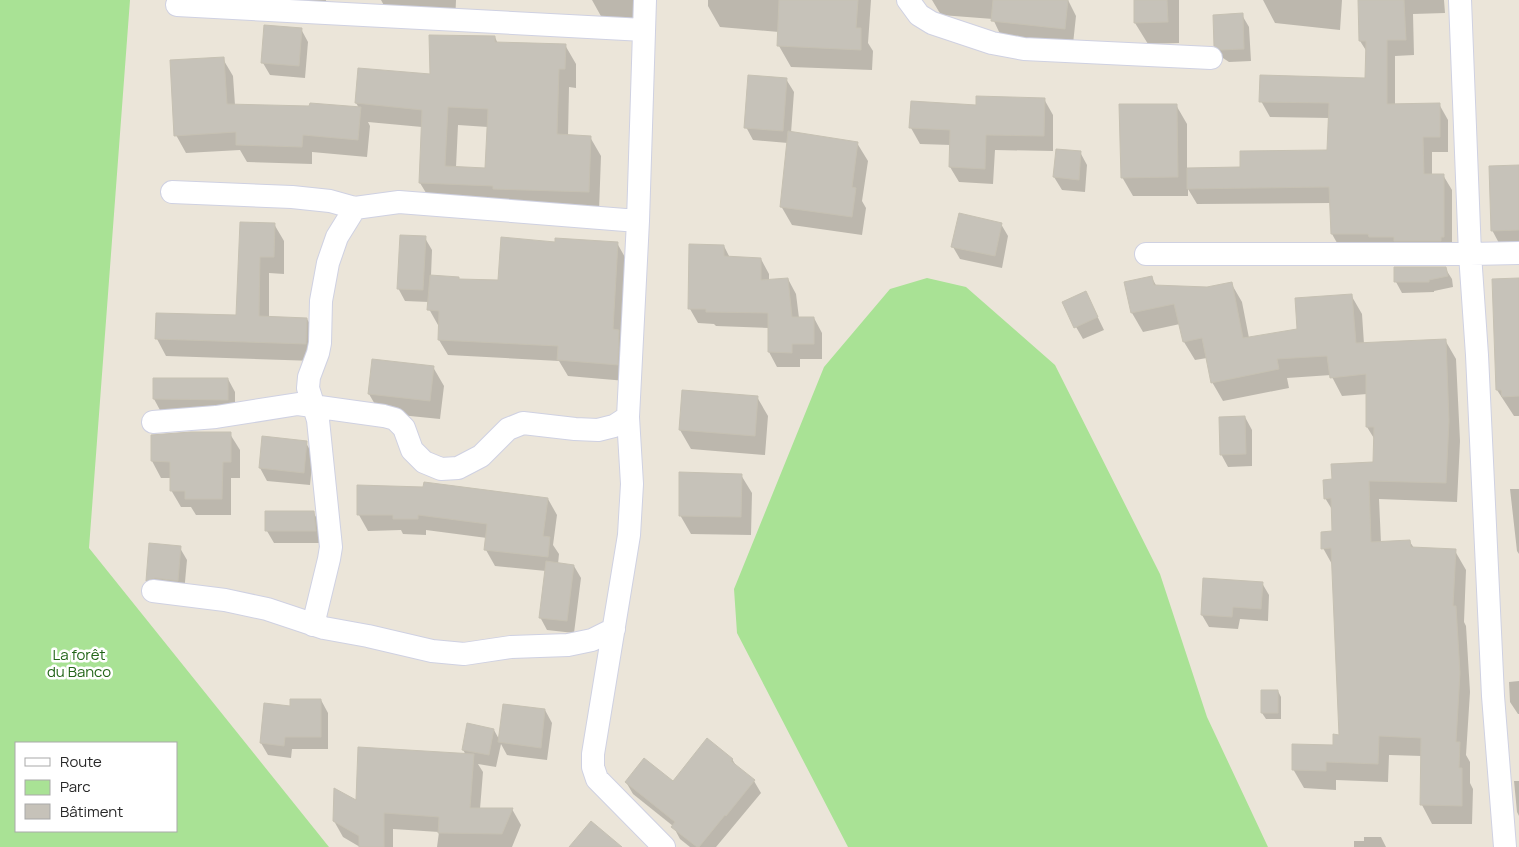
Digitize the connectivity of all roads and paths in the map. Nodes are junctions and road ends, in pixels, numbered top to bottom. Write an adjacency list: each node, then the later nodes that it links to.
1 (645, 0): 5 (street)
2 (908, 0): 6 (street)
3 (1460, 0): 12 (street)
4 (177, 4): 5 (street)
5 (644, 30): 9 (street)
6 (1212, 58)
7 (172, 192): 8 (street)
8 (355, 208): 9 (street); 13 (street)
9 (638, 221): 14 (street)
10 (1519, 253): 12 (street)
11 (1146, 254): 12 (street)
12 (1470, 254): 20 (street)
13 (314, 406): 14 (street); 15 (street); 17 (street)
14 (628, 417): 18 (street)
15 (153, 422)
16 (153, 590): 17 (street)
17 (313, 624): 18 (street)
18 (614, 629): 19 (street)
19 (664, 847)
20 (1505, 847)

